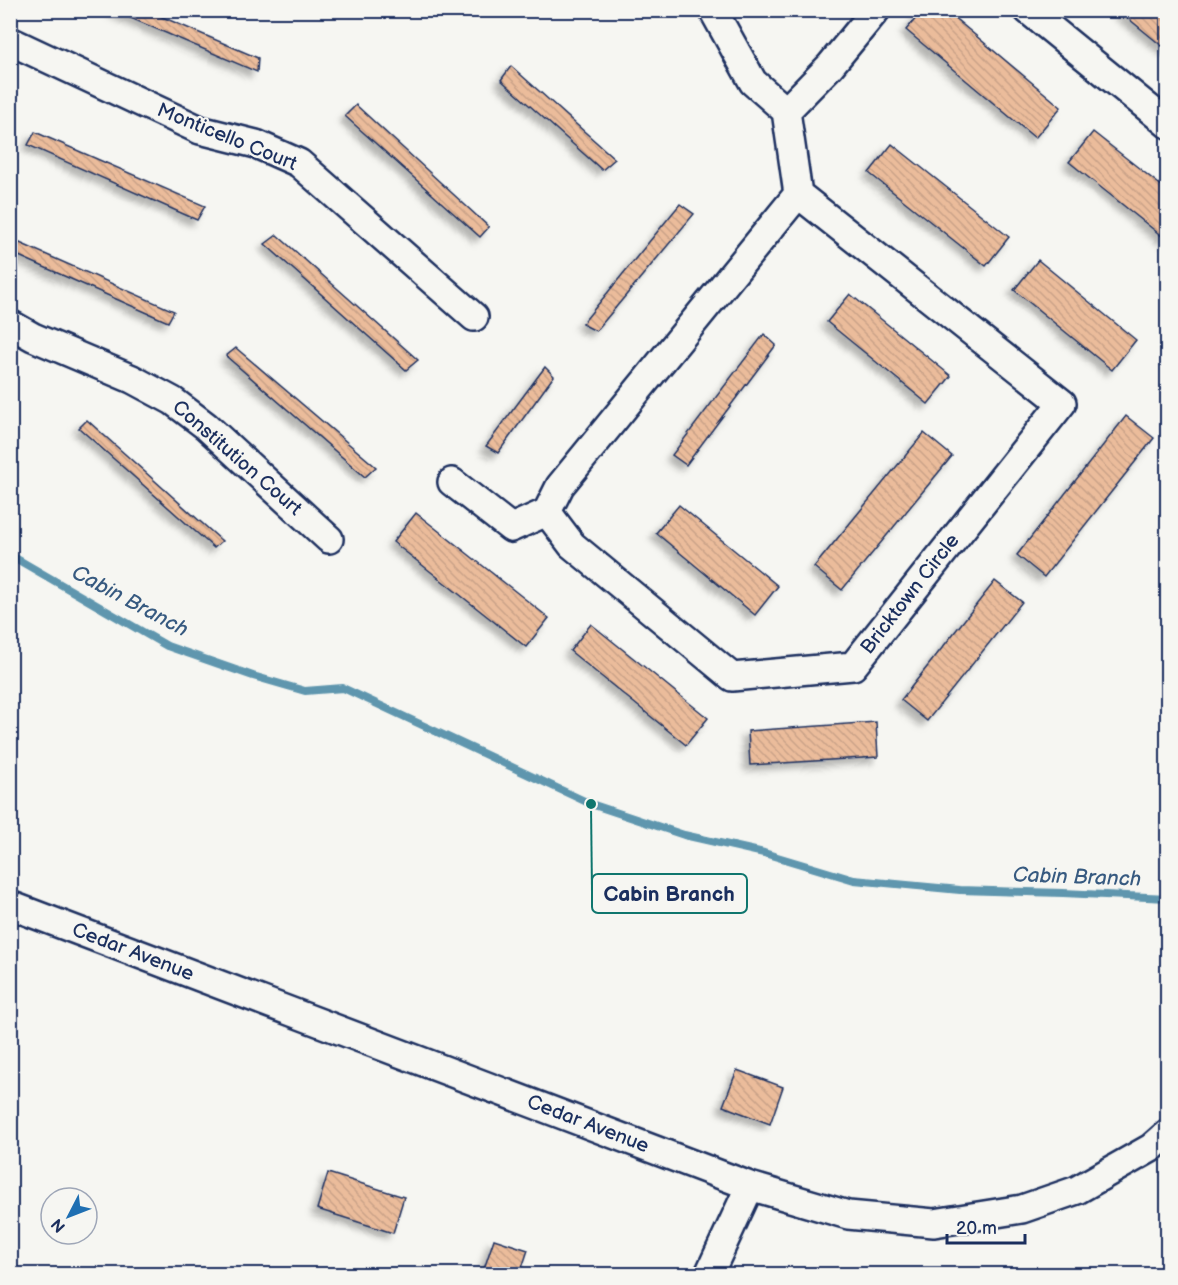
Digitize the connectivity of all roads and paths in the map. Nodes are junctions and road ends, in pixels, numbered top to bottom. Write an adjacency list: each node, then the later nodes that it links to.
1 (713, 10): 5 (street)
2 (876, 10): 5 (street)
3 (1028, 10): 6 (street)
4 (10, 41): 8 (street, Monticello Court)
5 (786, 111): 7 (street)
6 (1167, 124)
7 (798, 194): 11 (street); 11 (street, Bricktown Circle)
8 (474, 317)
9 (10, 324): 12 (street, Constitution Court)
10 (453, 482): 11 (street)
11 (547, 512)
12 (329, 539)
13 (10, 905): 15 (street, Cedar Avenue)
14 (1167, 1133): 15 (street, Cedar Avenue)
15 (750, 1185): 16 (street)
16 (709, 1275)

